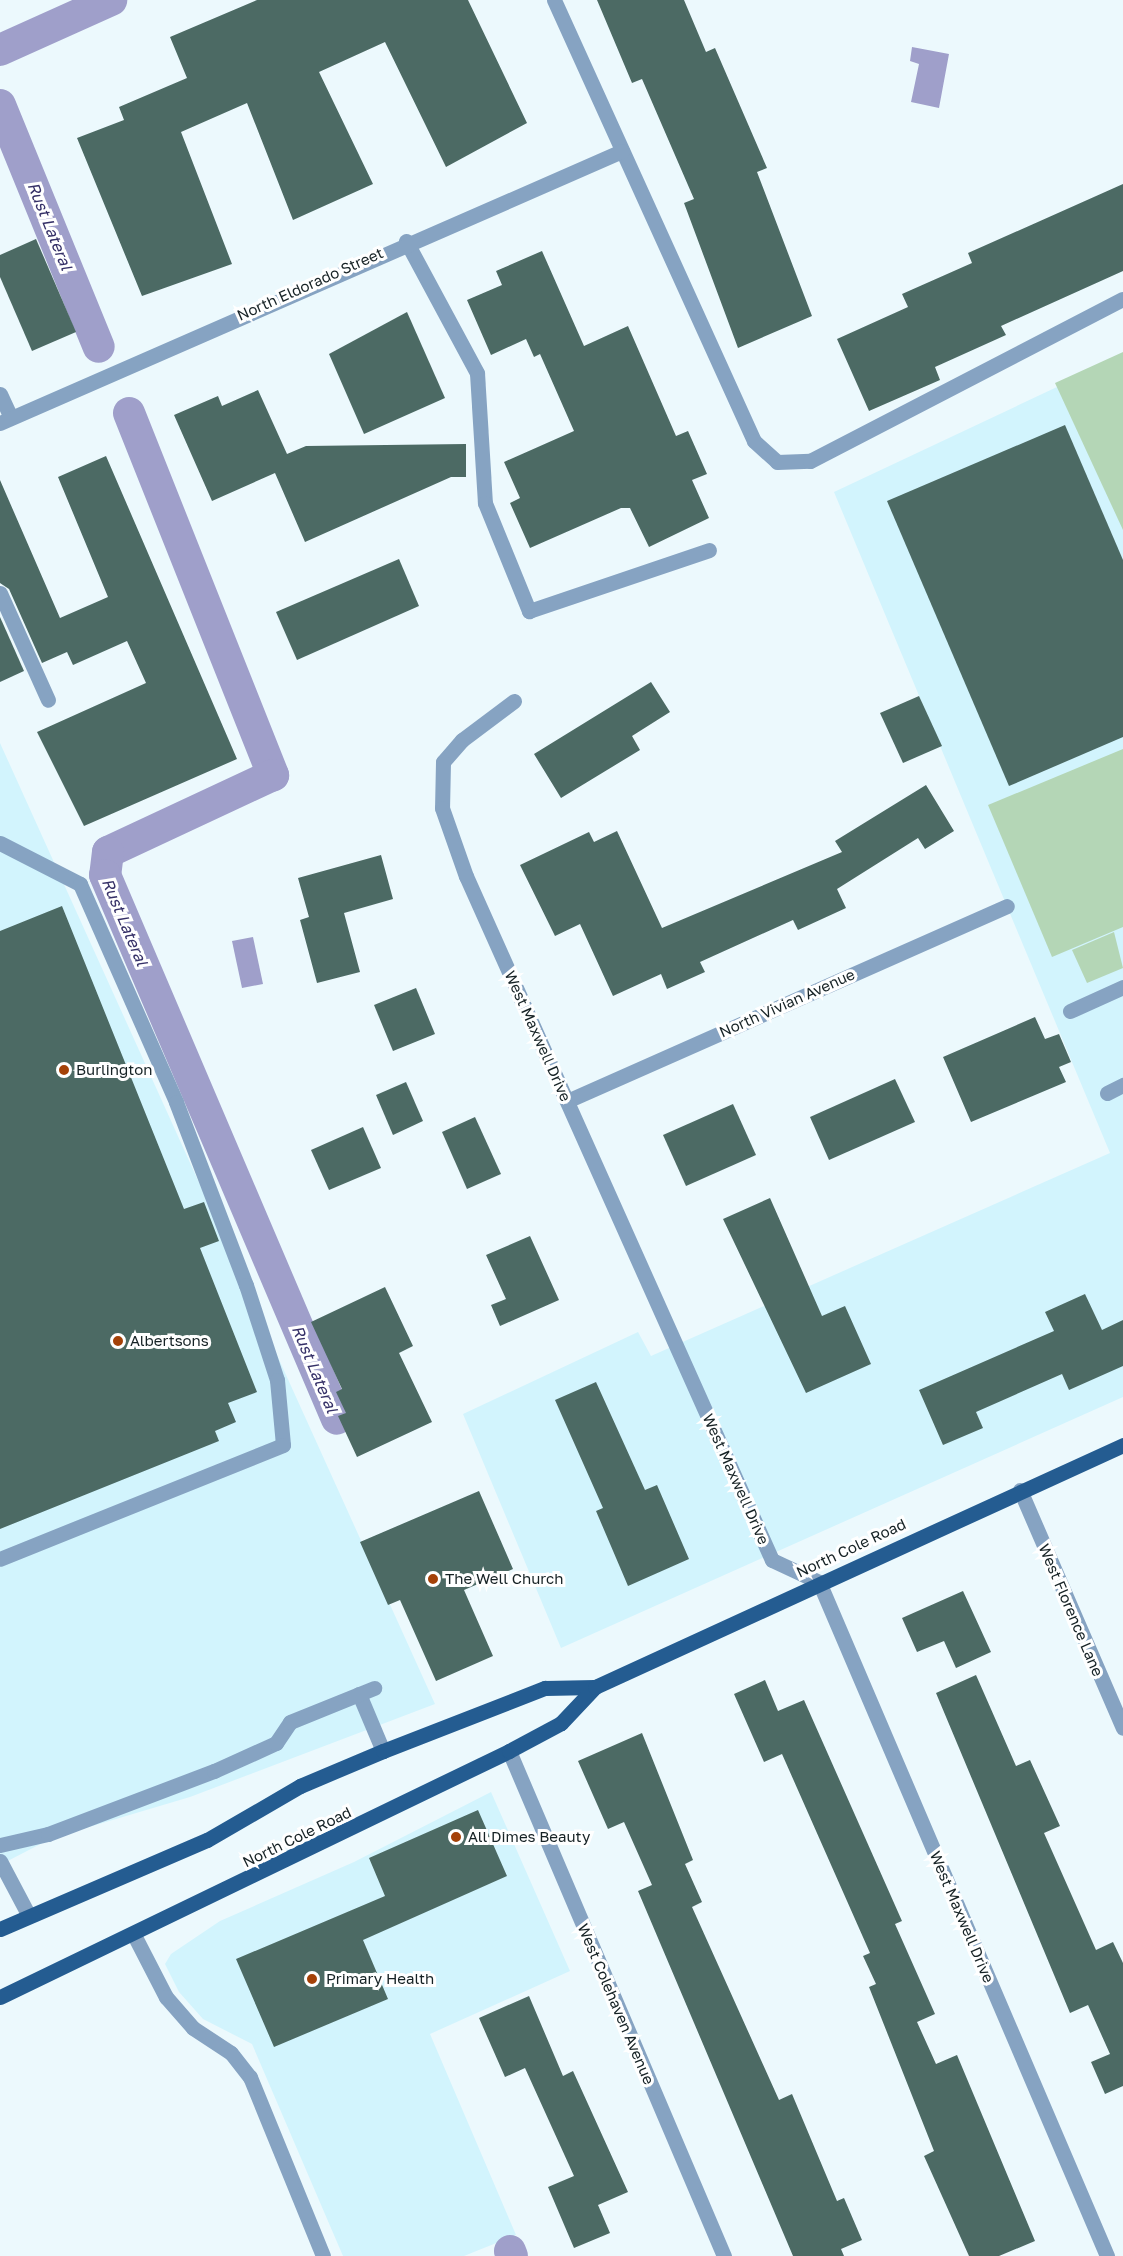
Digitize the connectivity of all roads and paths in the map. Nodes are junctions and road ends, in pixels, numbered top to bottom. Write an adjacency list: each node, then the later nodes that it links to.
1 (554, 0): 2 (street)
2 (622, 151): 3 (street, North Eldorado Street); 4 (street)
3 (406, 241): 6 (street, North Eldorado Street); 7 (street)
4 (1123, 298)
5 (0, 394): 6 (street)
6 (6, 421)
7 (709, 550)
8 (0, 593): 9 (street)
9 (48, 700)
10 (514, 701): 17 (street, West Maxwell Drive)
11 (0, 843): 20 (street)
12 (1007, 906): 17 (street, North Vivian Avenue)
13 (1123, 987): 14 (street)
14 (1070, 1011)
15 (1123, 1085): 16 (street)
16 (1107, 1093)
17 (567, 1101): 21 (street, West Maxwell Drive)
18 (1123, 1445): 19 (main road, North Cole Road)
19 (1020, 1490): 21 (main road, North Cole Road); 23 (street, West Florence Lane)
20 (0, 1559)
21 (819, 1582): 22 (main road, North Cole Road); 34 (street, West Maxwell Drive)
22 (595, 1687): 24 (main road, North Cole Road); 25 (main road, North Cole Road)
23 (1123, 1728)
24 (383, 1751): 26 (street); 28 (main road, North Cole Road)
25 (509, 1751): 30 (main road, North Cole Road); 33 (street, West Colehaven Avenue)
26 (0, 1845)
27 (0, 1861): 28 (street)
28 (29, 1916): 29 (main road, North Cole Road)
29 (0, 1929)
30 (134, 1935): 31 (main road, North Cole Road); 32 (street)
31 (0, 1997)
32 (323, 2256)
33 (724, 2256)
34 (1107, 2256)

